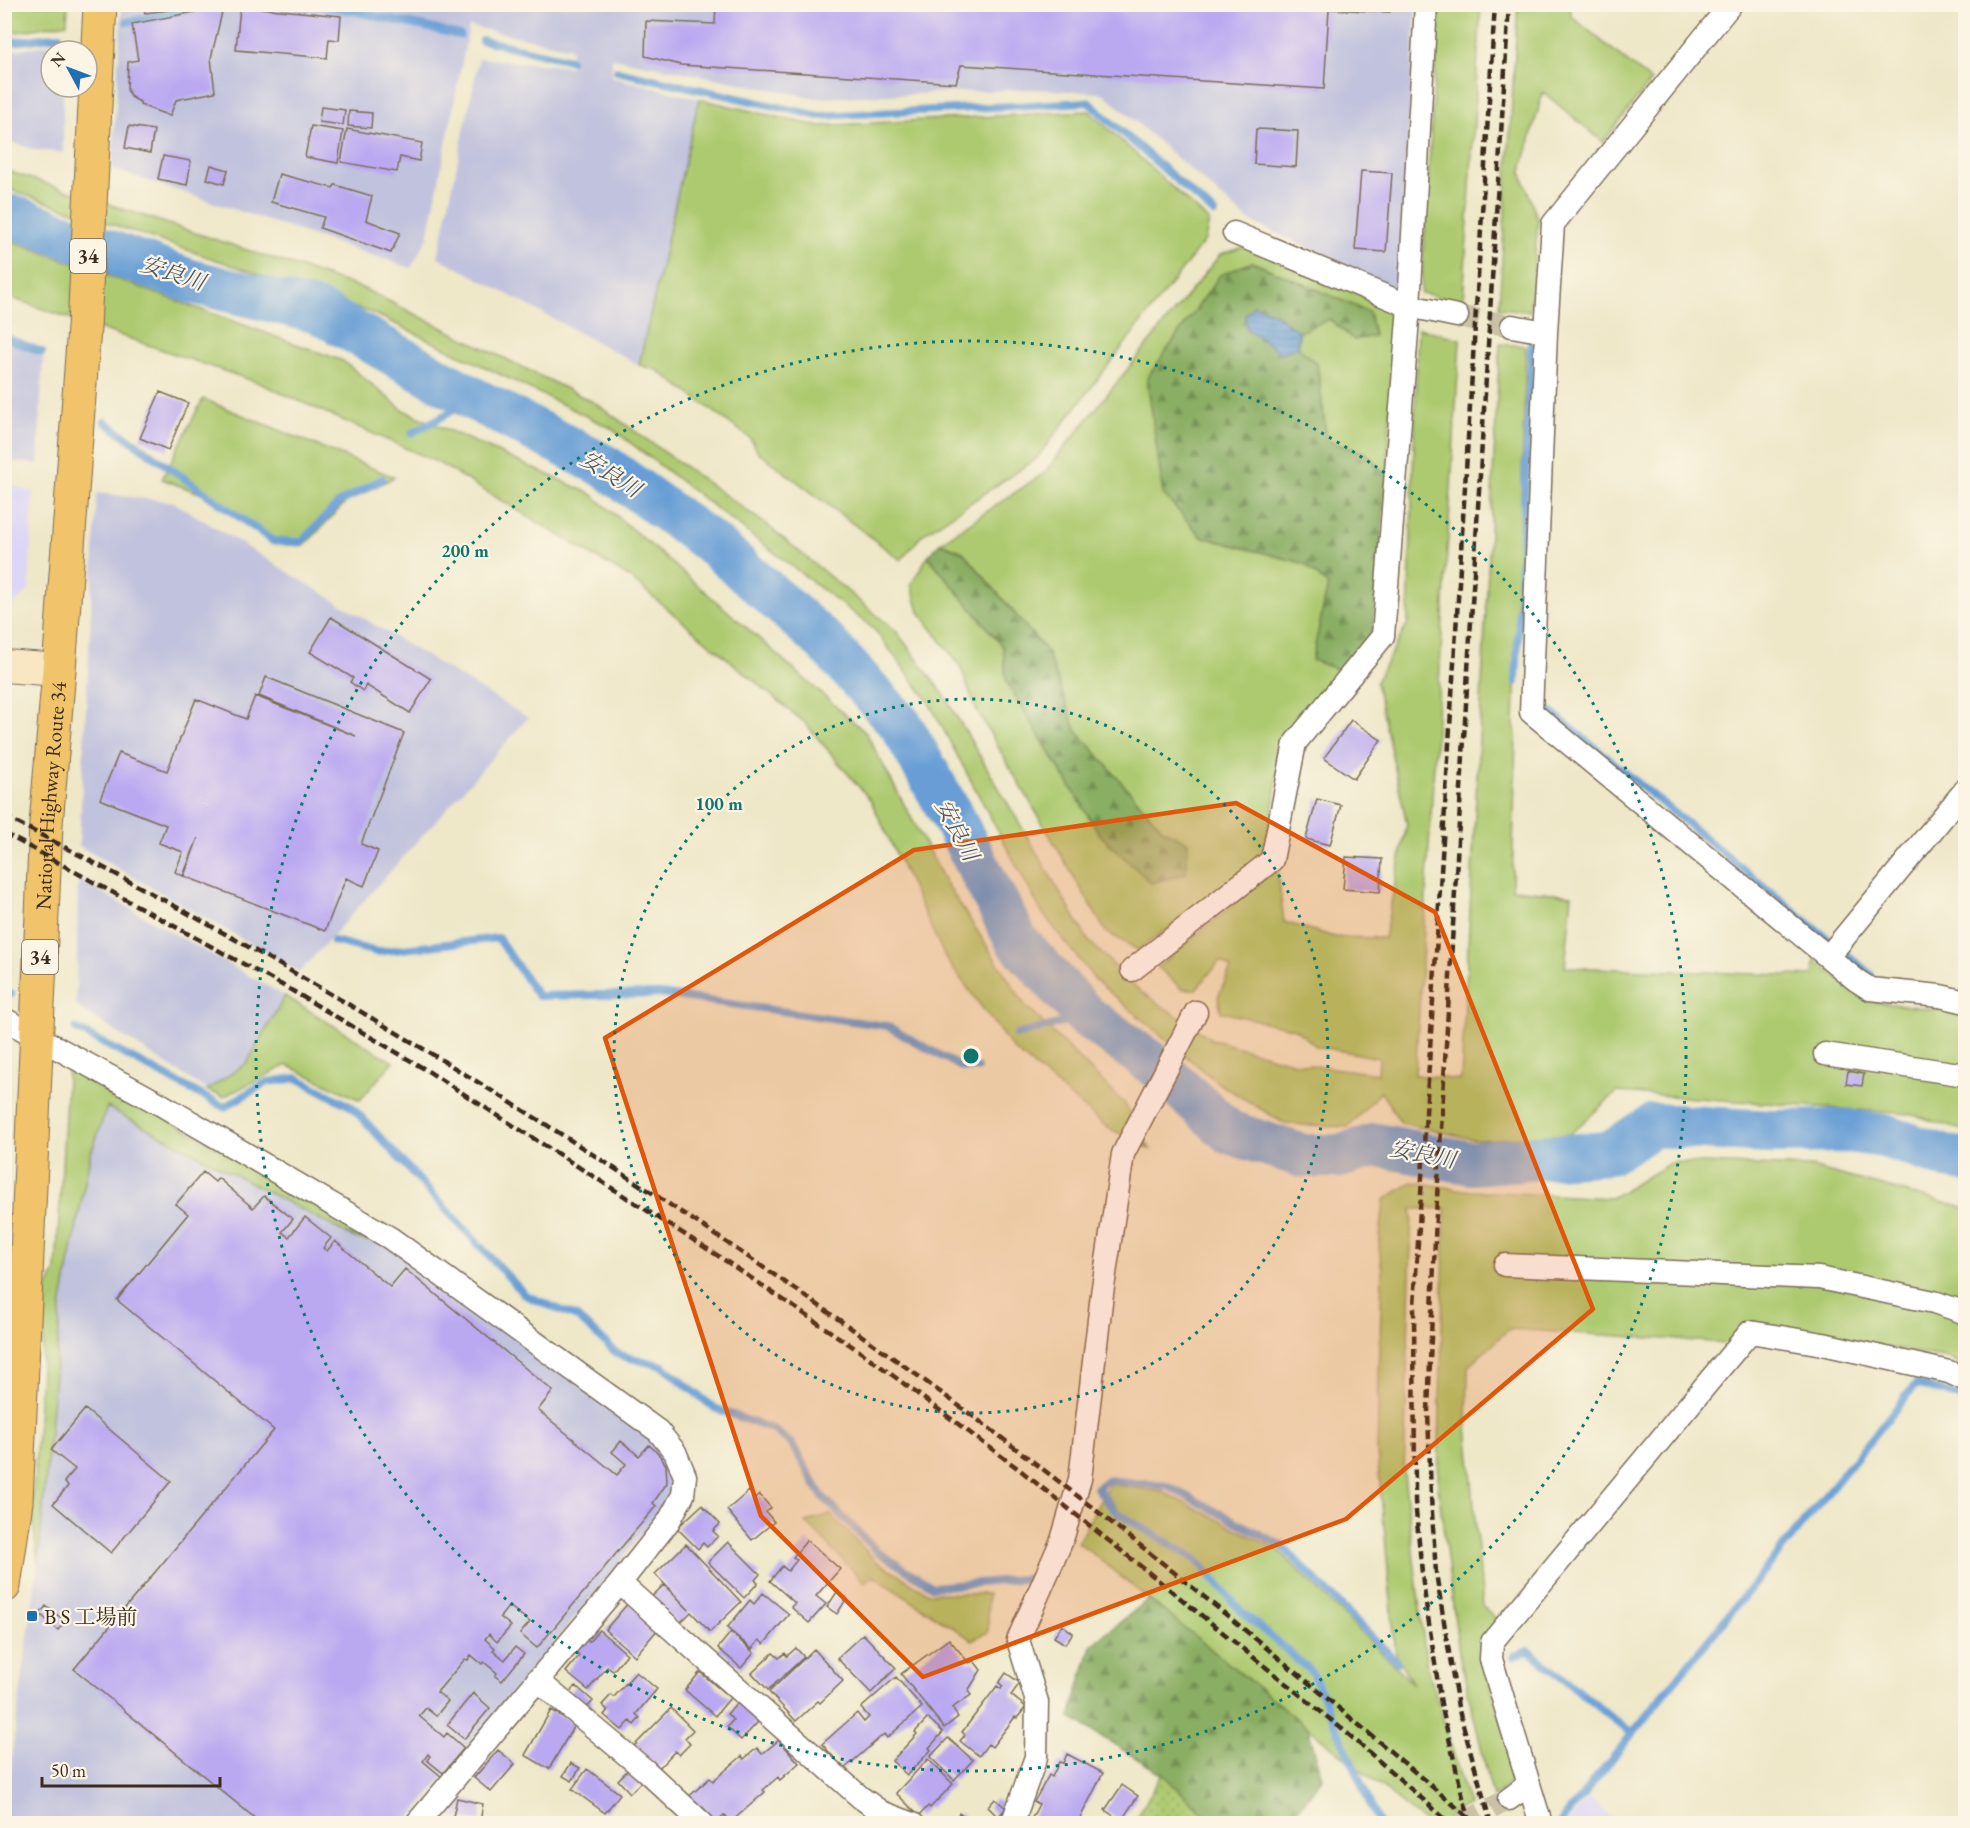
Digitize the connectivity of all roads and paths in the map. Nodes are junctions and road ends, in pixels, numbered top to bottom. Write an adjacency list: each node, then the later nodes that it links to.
1 (100, 4): 10 (highway, National Highway Route 34 / 34)
2 (1426, 4): 5 (street)
3 (1731, 4): 8 (street)
4 (1234, 233): 5 (street)
5 (1409, 306): 6 (street); 13 (street)
6 (1457, 316)
7 (1512, 326): 8 (street)
8 (1546, 332): 12 (street)
9 (4, 666): 10 (main road)
10 (59, 670): 17 (highway, National Highway Route 34 / 34)
11 (1965, 789): 12 (street)
12 (1828, 957): 14 (street)
13 (1132, 970)
14 (1965, 1002)
15 (1193, 1017): 31 (street)
16 (4, 1019): 17 (street)
17 (37, 1038): 23 (street); 24 (highway, National Highway Route 34 / 34)
18 (1825, 1054): 19 (street)
19 (1965, 1075)
20 (1505, 1264): 21 (street)
21 (1965, 1313)
22 (1965, 1380): 26 (street)
23 (620, 1583): 25 (street); 30 (street)
24 (4, 1586)
25 (537, 1680): 28 (street); 29 (street)
26 (1528, 1784): 27 (street); 32 (street)
27 (1509, 1799)
28 (416, 1824)
29 (703, 1824)
30 (913, 1824)
31 (1012, 1824)
32 (1541, 1824)

